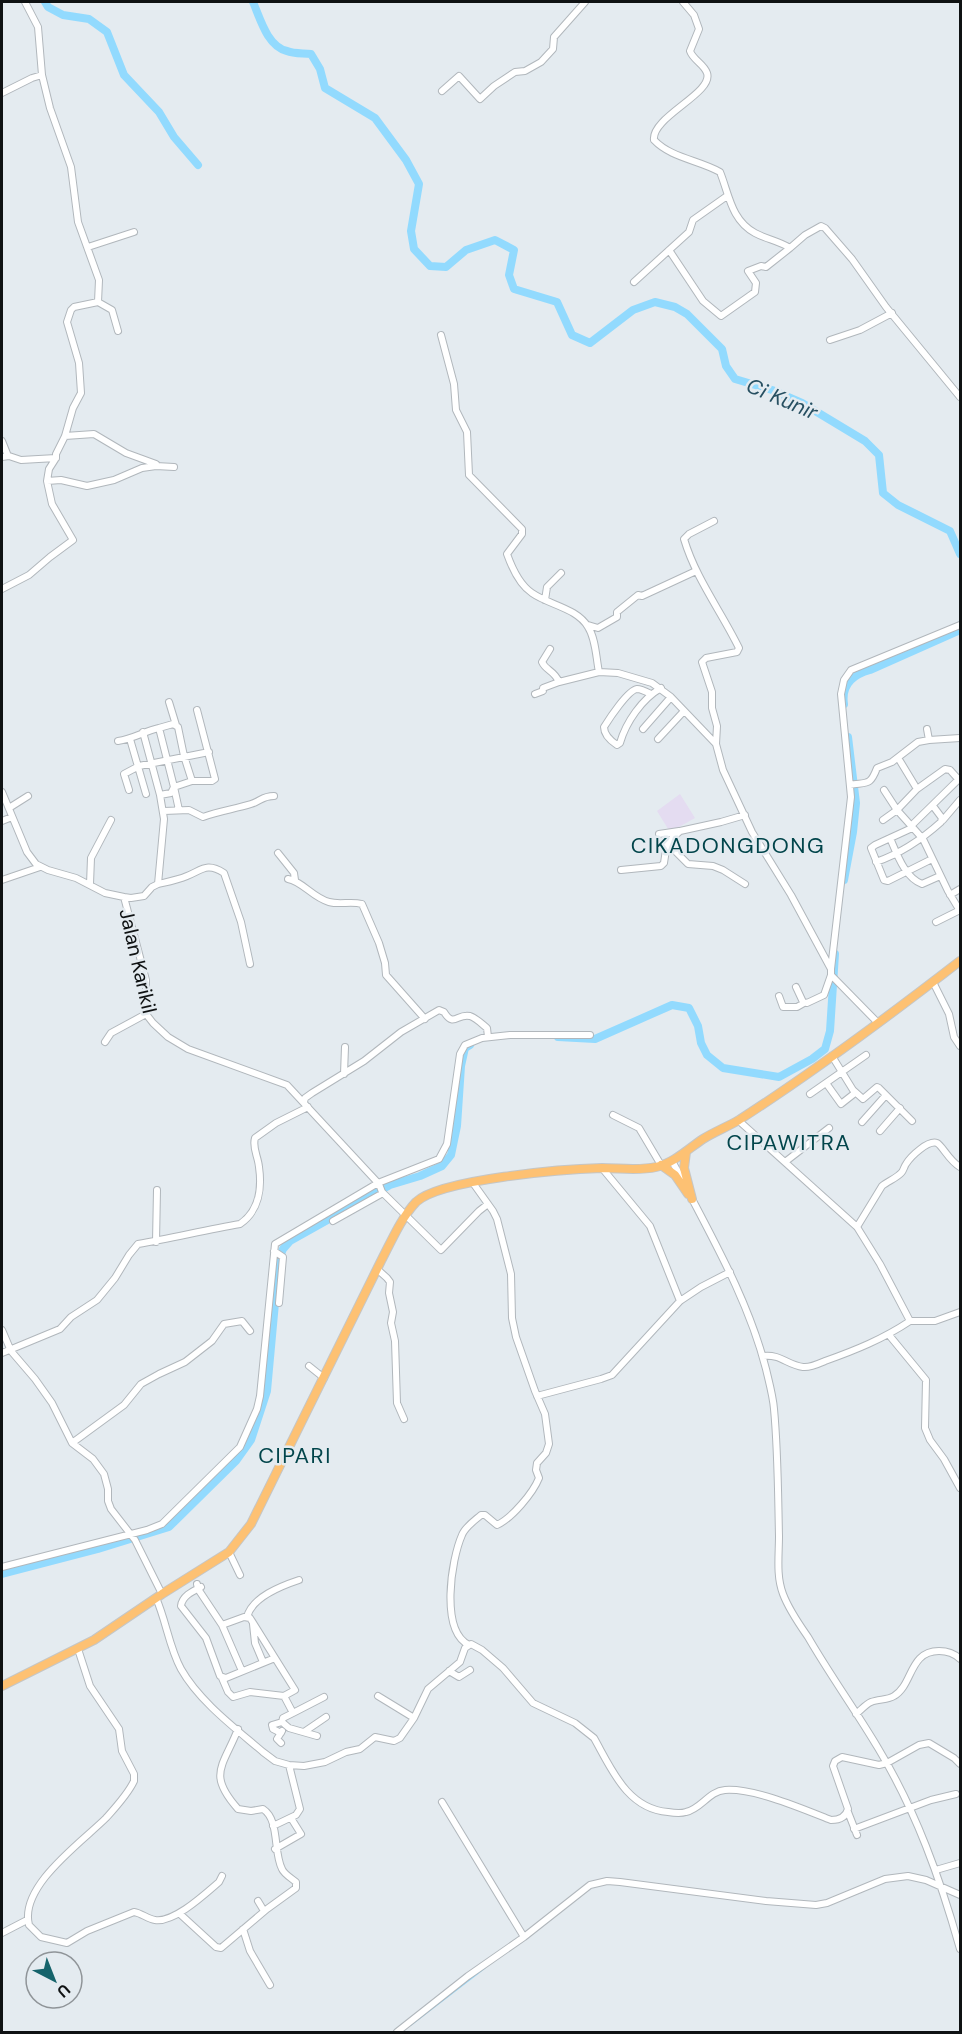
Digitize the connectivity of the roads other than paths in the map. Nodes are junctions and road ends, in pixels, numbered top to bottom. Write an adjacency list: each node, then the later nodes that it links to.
1 (25, 2): 4 (street)
2 (585, 2): 5 (street)
3 (682, 2): 7 (street)
4 (42, 75): 6 (street); 9 (street)
5 (442, 91)
6 (2, 93)
7 (727, 196): 10 (street); 11 (street)
8 (134, 232): 9 (street)
9 (88, 247): 13 (street)
10 (790, 248): 11 (street); 14 (street)
11 (669, 250): 12 (street)
12 (634, 282)
13 (98, 302): 15 (street); 19 (street)
14 (891, 313): 17 (street); 18 (street)
15 (118, 331)
16 (441, 335): 30 (street)
17 (830, 340)
18 (960, 397)
19 (64, 436): 22 (street); 23 (street)
20 (2, 441): 21 (street)
21 (5, 456): 22 (street)
22 (56, 458): 25 (street)
23 (163, 466): 24 (street); 25 (street)
24 (174, 467)
25 (47, 481): 29 (street)
26 (714, 521): 27 (street)
27 (696, 571): 31 (street); 53 (street)
28 (561, 573): 30 (street)
29 (2, 589)
30 (545, 600): 31 (street)
31 (588, 625): 34 (street)
32 (960, 625): 62 (street)
33 (550, 649): 35 (street)
34 (599, 672): 35 (street); 36 (street)
35 (559, 682): 37 (street)
36 (661, 688): 38 (street); 39 (street)
37 (535, 694)
38 (651, 694): 38 (street)
39 (671, 697): 42 (street); 45 (street)
40 (169, 702): 43 (street)
41 (197, 710): 54 (street)
42 (684, 711): 50 (street); 53 (street)
43 (176, 725): 44 (street); 55 (street)
44 (159, 728): 47 (street); 56 (street)
45 (643, 729)
46 (927, 729): 51 (street)
47 (143, 732): 49 (street); 58 (street)
48 (960, 738): 51 (street)
49 (130, 739): 52 (street); 59 (street)
50 (658, 739)
51 (929, 740): 62 (street)
52 (118, 741)
53 (716, 744): 78 (street)
54 (208, 752): 55 (street); 61 (street)
55 (184, 756): 56 (street); 61 (street)
56 (169, 761): 58 (street); 63 (street)
57 (900, 761): 64 (street)
58 (152, 764): 59 (street); 69 (street)
59 (139, 766): 65 (street); 68 (street)
60 (960, 779): 64 (street); 74 (street)
61 (192, 781): 63 (street)
62 (853, 785): 109 (street)
63 (174, 787): 69 (street); 75 (street)
64 (917, 789): 76 (street)
65 (129, 790)
66 (884, 790): 76 (street)
67 (2, 792): 73 (street)
68 (146, 794)
69 (160, 795): 77 (street)
70 (28, 796): 73 (street)
71 (274, 796): 75 (street)
72 (960, 800): 82 (street)
73 (12, 806): 79 (street)
74 (933, 806): 82 (street); 84 (street)
75 (180, 810): 77 (street)
76 (897, 810): 81 (street); 84 (street)
77 (164, 811): 100 (street)
78 (746, 815): 85 (street); 109 (street)
79 (12, 817): 83 (street); 94 (street)
80 (111, 820): 99 (street)
81 (883, 820)
82 (942, 820): 88 (street)
83 (2, 821)
84 (911, 827): 87 (street); 88 (street)
85 (680, 831): 86 (street); 89 (street)
86 (659, 834)
87 (890, 838): 91 (street); 93 (street)
88 (923, 838): 91 (street); 92 (street)
89 (667, 843): 95 (street); 101 (street)
90 (278, 853): 115 (street)
91 (897, 855): 93 (street); 96 (street)
92 (932, 859): 96 (street); 97 (street)
93 (876, 862): 96 (street)
94 (40, 867): 98 (street); 99 (street, Jalan Karikil)
95 (621, 870)
96 (908, 872): 97 (street)
97 (940, 876): 103 (street)
98 (2, 880)
99 (90, 884): 104 (street, Jalan Karikil)
100 (158, 884): 104 (street); 108 (street)
101 (745, 884)
102 (960, 889): 103 (street)
103 (950, 895): 105 (street)
104 (124, 897): 114 (street, Jalan Karikil)
105 (960, 910): 106 (street)
106 (936, 922)
107 (960, 961): 110 (main road)
108 (250, 964)
109 (833, 975): 113 (street); 118 (street)
110 (933, 982): 116 (street); 118 (main road)
111 (796, 987): 113 (street)
112 (779, 996): 113 (street)
113 (804, 1003)
114 (146, 1014): 121 (street); 133 (street, Jalan Karikil)
115 (425, 1019): 120 (street); 127 (street)
116 (951, 1021): 117 (street); 122 (street)
117 (960, 1022)
118 (878, 1023): 125 (main road)
119 (591, 1035): 120 (street)
120 (488, 1037): 149 (street)
121 (105, 1042)
122 (960, 1046)
123 (345, 1047): 127 (street)
124 (866, 1055): 126 (street)
125 (831, 1056): 126 (street); 137 (main road)
126 (841, 1072): 128 (street); 129 (street)
127 (344, 1074): 133 (street)
128 (826, 1083): 129 (street); 130 (street)
129 (855, 1093): 132 (street)
130 (810, 1094)
131 (886, 1095): 132 (street); 134 (street); 135 (street)
132 (863, 1099): 135 (street)
133 (306, 1105): 149 (street, Jalan Karikil); 157 (street)
134 (900, 1108): 138 (street); 141 (street)
135 (874, 1109): 139 (street)
136 (613, 1115): 145 (street)
137 (738, 1120): 142 (main road); 144 (street)
138 (912, 1121)
139 (862, 1122)
140 (829, 1128): 144 (street)
141 (880, 1131)
142 (686, 1152): 143 (main road); 152 (main road)
143 (672, 1161): 145 (main road); 152 (street)
144 (785, 1162): 156 (street)
145 (661, 1165): 147 (main road); 152 (main road)
146 (960, 1167): 156 (street)
147 (602, 1168): 148 (main road); 161 (street)
148 (473, 1183): 153 (street); 154 (main road)
149 (379, 1184): 151 (street); 158 (street)
150 (157, 1190): 157 (street)
151 (382, 1193): 154 (street); 155 (street)
152 (692, 1199): 160 (street)
153 (488, 1204): 154 (street); 173 (street)
154 (407, 1215): 159 (main road)
155 (333, 1221)
156 (857, 1227): 164 (street)
157 (156, 1242): 168 (street)
158 (279, 1254): 162 (street); 177 (street)
159 (377, 1269): 172 (main road); 174 (street)
160 (730, 1272): 161 (street); 170 (street)
161 (680, 1301): 173 (street)
162 (279, 1303)
163 (960, 1312): 164 (street)
164 (910, 1322): 167 (street)
165 (2, 1330): 168 (street)
166 (249, 1332): 175 (street)
167 (890, 1335): 170 (street); 176 (street)
168 (11, 1349): 169 (street); 175 (street)
169 (2, 1353)
170 (763, 1356): 204 (street)
171 (309, 1366): 172 (street)
172 (324, 1378): 178 (main road)
173 (537, 1396): 188 (street)
174 (404, 1419)
175 (72, 1443): 177 (street)
176 (960, 1488)
177 (132, 1536): 179 (street); 184 (street)
178 (229, 1552): 180 (main road); 181 (street)
179 (2, 1567)
180 (190, 1575): 183 (street); 184 (main road)
181 (240, 1575)
182 (298, 1580): 185 (street)
183 (199, 1586): 187 (street); 196 (street)
184 (159, 1596): 189 (main road); 208 (street)
185 (247, 1617): 186 (street); 187 (street)
186 (253, 1623): 190 (street); 192 (street)
187 (224, 1624): 194 (street)
188 (469, 1645): 195 (street); 219 (street)
189 (78, 1649): 198 (main road); 231 (street)
190 (275, 1658): 192 (street); 199 (street)
191 (960, 1659): 204 (street)
192 (263, 1662): 194 (street)
193 (470, 1670): 195 (street)
194 (242, 1671): 196 (street)
195 (449, 1671): 206 (street)
196 (222, 1678): 200 (street)
197 (302, 1685): 199 (street)
198 (2, 1686)
199 (295, 1690): 200 (street)
200 (284, 1696): 203 (street)
201 (378, 1696): 206 (street)
202 (324, 1697): 203 (street)
203 (292, 1713): 207 (street)
204 (856, 1714): 213 (street)
205 (326, 1717): 209 (street)
206 (414, 1718): 215 (street)
207 (284, 1724): 209 (street); 210 (street); 210 (street)
208 (238, 1729): 215 (street); 221 (street)
209 (304, 1732): 211 (street)
210 (280, 1733): 212 (street)
211 (317, 1736)
212 (281, 1743)
213 (887, 1763): 214 (street); 218 (street); 219 (street)
214 (960, 1764)
215 (289, 1765): 220 (street)
216 (956, 1794): 218 (street)
217 (442, 1802): 234 (street)
218 (910, 1808): 219 (street); 224 (street)
219 (848, 1812)
220 (291, 1818): 221 (street); 222 (street)
221 (273, 1826): 222 (street)
222 (276, 1849): 229 (street)
223 (960, 1863): 224 (street)
224 (936, 1870): 226 (street)
225 (222, 1876): 230 (street)
226 (941, 1886): 227 (street); 234 (street); 235 (street)
227 (960, 1895)
228 (258, 1901): 229 (street)
229 (264, 1911): 232 (street)
230 (180, 1914): 231 (street); 232 (street)
231 (27, 1920): 233 (street)
232 (243, 1929): 236 (street)
233 (2, 1933)
234 (524, 1937): 237 (street)
235 (960, 1948)
236 (270, 1985)
237 (397, 2032)

